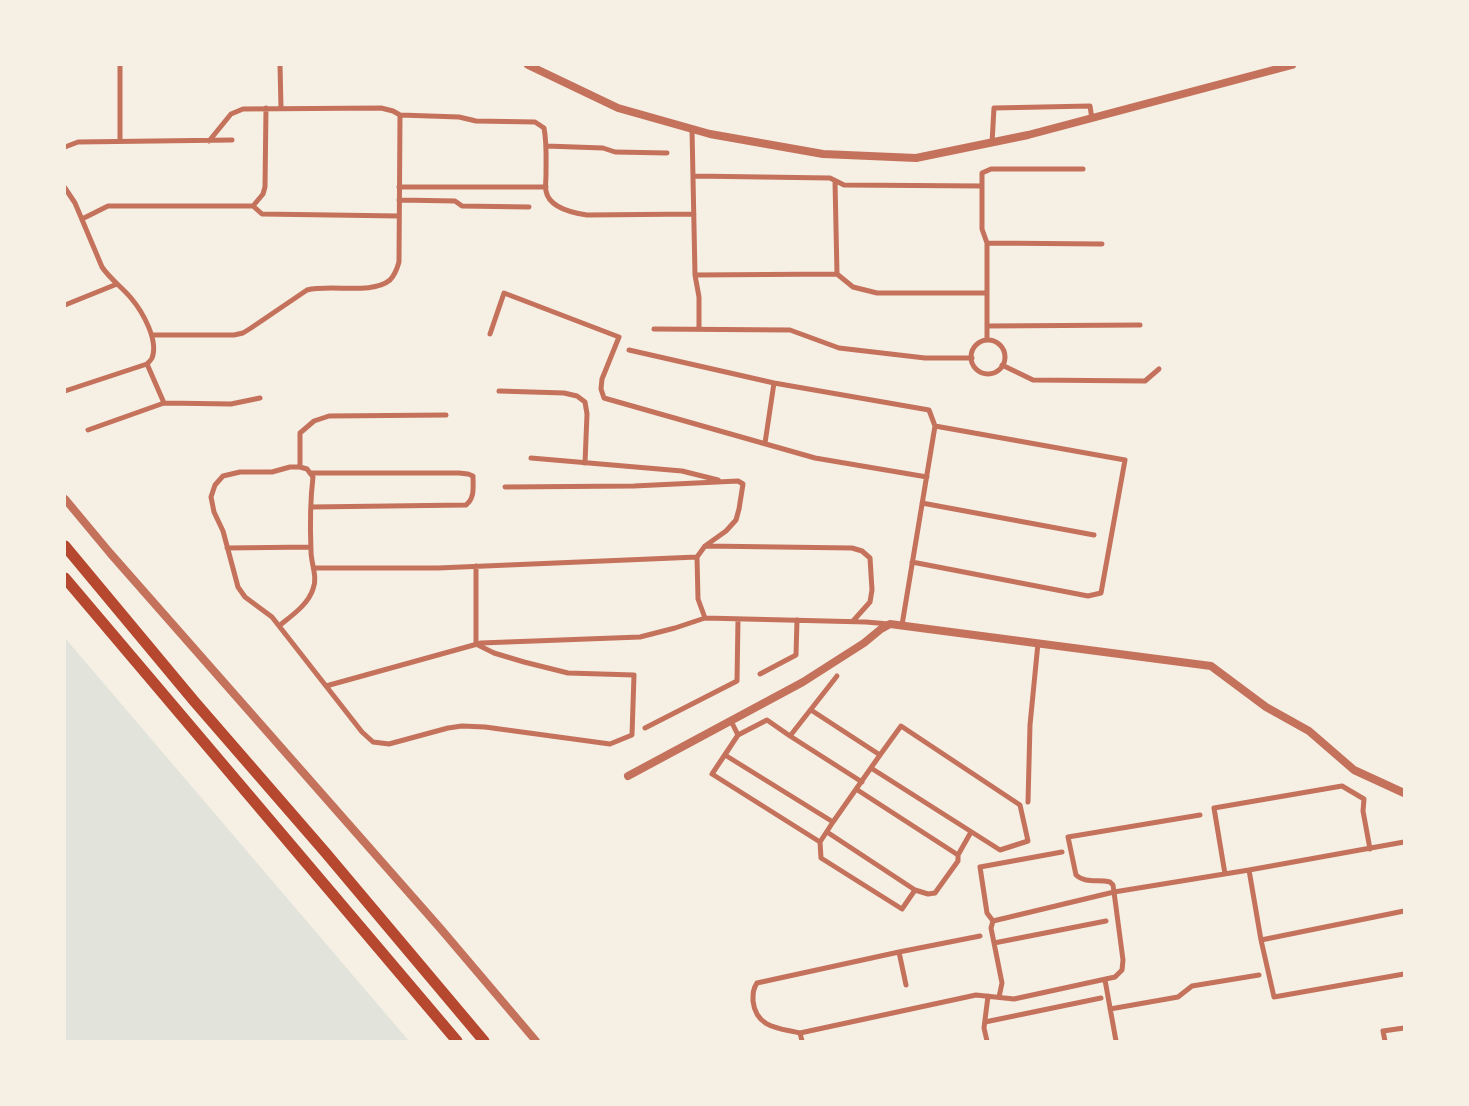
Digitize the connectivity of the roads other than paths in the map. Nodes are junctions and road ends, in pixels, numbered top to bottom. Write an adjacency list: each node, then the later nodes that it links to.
1 (120, 65): 12 (street)
2 (280, 65): 6 (street)
3 (528, 65): 9 (street)
4 (1292, 65): 8 (street)
5 (266, 108): 6 (street); 10 (street); 25 (street)
6 (281, 108): 7 (street)
7 (400, 115): 14 (street); 21 (street)
8 (1092, 119): 13 (street); 13 (street)
9 (692, 129): 13 (street); 18 (street)
10 (209, 140): 11 (street); 12 (street)
11 (232, 140)
12 (120, 141): 15 (street)
13 (992, 142)
14 (546, 146): 16 (street); 22 (street)
15 (65, 147)
16 (667, 153)
17 (1083, 169): 20 (street)
18 (693, 176): 19 (street); 27 (street)
19 (835, 181): 20 (street); 32 (street)
20 (982, 186): 30 (street)
21 (399, 187): 22 (street); 24 (street)
22 (546, 187): 27 (street)
23 (65, 188): 29 (street)
24 (399, 200): 26 (street); 28 (street)
25 (253, 206): 28 (street); 29 (street)
26 (530, 207)
27 (694, 214): 33 (street)
28 (399, 216): 42 (street)
29 (82, 219): 34 (street)
30 (987, 243): 31 (street); 35 (street)
31 (1102, 244)
32 (837, 274): 33 (street); 35 (street)
33 (694, 275): 40 (street)
34 (117, 284): 36 (street); 42 (street)
35 (987, 293): 38 (street)
36 (65, 305)
37 (1140, 325): 38 (street)
38 (987, 326): 43 (street)
39 (654, 329): 40 (street)
40 (699, 329): 45 (street)
41 (490, 334): 57 (street)
42 (152, 335): 46 (street)
43 (987, 340): 45 (street); 47 (street)
44 (629, 350): 49 (street)
45 (972, 358): 47 (street)
46 (147, 364): 50 (street); 53 (street)
47 (1002, 366): 48 (street)
48 (1159, 369)
49 (774, 383): 55 (street); 57 (street)
50 (65, 391)
51 (499, 391): 59 (street)
52 (260, 398): 53 (street)
53 (164, 402): 56 (street)
54 (446, 415): 60 (street)
55 (936, 426): 62 (street); 74 (street)
56 (88, 430)
57 (765, 443): 62 (street)
58 (531, 458): 59 (street)
59 (585, 463): 63 (street)
60 (300, 467): 61 (street); 72 (street)
61 (310, 473): 67 (street); 67 (street)
62 (927, 477): 66 (street)
63 (723, 482): 64 (street); 70 (street)
64 (506, 488)
65 (65, 499): 135 (street)
66 (922, 503): 68 (street); 74 (street)
67 (311, 507): 71 (street)
68 (1094, 535)
69 (65, 546): 134 (highway)
70 (705, 546): 73 (street); 81 (street)
71 (311, 547): 72 (street); 76 (street)
72 (227, 548): 84 (street)
73 (697, 557): 75 (street); 78 (street)
74 (912, 562): 83 (street)
75 (476, 566): 76 (street); 86 (street)
76 (314, 568): 84 (street)
77 (65, 578): 133 (highway)
78 (705, 618): 79 (street); 86 (street)
79 (738, 619): 80 (street); 92 (street)
80 (797, 620): 81 (street); 87 (street)
81 (853, 621): 82 (street)
82 (890, 624): 83 (street); 91 (street)
83 (902, 624): 85 (street)
84 (279, 626): 89 (street)
85 (1038, 643): 100 (street); 101 (street)
86 (476, 644): 89 (street); 89 (street)
87 (760, 674)
88 (837, 676): 90 (street)
89 (326, 686)
90 (811, 710): 94 (street); 95 (street)
91 (731, 721): 93 (street); 97 (street)
92 (645, 728)
93 (738, 735): 94 (street); 103 (street); 106 (street)
94 (790, 736): 98 (street)
95 (880, 755): 96 (street); 105 (street)
96 (871, 768): 98 (street); 105 (street)
97 (628, 776)
98 (862, 782): 99 (street)
99 (856, 789): 103 (street); 110 (street)
100 (1404, 793)
101 (1028, 802)
102 (1200, 815): 114 (street)
103 (833, 822): 104 (street)
104 (827, 832): 106 (street); 113 (street)
105 (972, 832): 110 (street)
106 (820, 842): 113 (street)
107 (1404, 842): 108 (street)
108 (1370, 849): 111 (street); 112 (street)
109 (1062, 852): 116 (street)
110 (958, 855): 113 (street)
111 (1249, 870): 112 (street); 119 (street)
112 (1225, 874): 114 (street)
113 (915, 890)
114 (1114, 892): 116 (street); 124 (street)
115 (1404, 911): 119 (street)
116 (993, 921): 120 (street)
117 (1106, 921): 120 (street)
118 (980, 936): 121 (street)
119 (1262, 940): 122 (street)
120 (994, 944): 127 (street)
121 (899, 952): 125 (street); 132 (street)
122 (1404, 974)
123 (1259, 975): 129 (street)
124 (1105, 980): 127 (street); 129 (street)
125 (906, 985)
126 (988, 996): 127 (street); 130 (street); 132 (street)
127 (999, 997)
128 (1101, 998): 130 (street)
129 (1110, 1009): 138 (street)
130 (985, 1022): 137 (street)
131 (1404, 1028): 139 (street)
132 (800, 1033): 136 (street)
133 (457, 1041)
134 (484, 1041)
135 (536, 1041)
136 (802, 1041)
137 (987, 1041)
138 (1116, 1041)
139 (1385, 1041)

